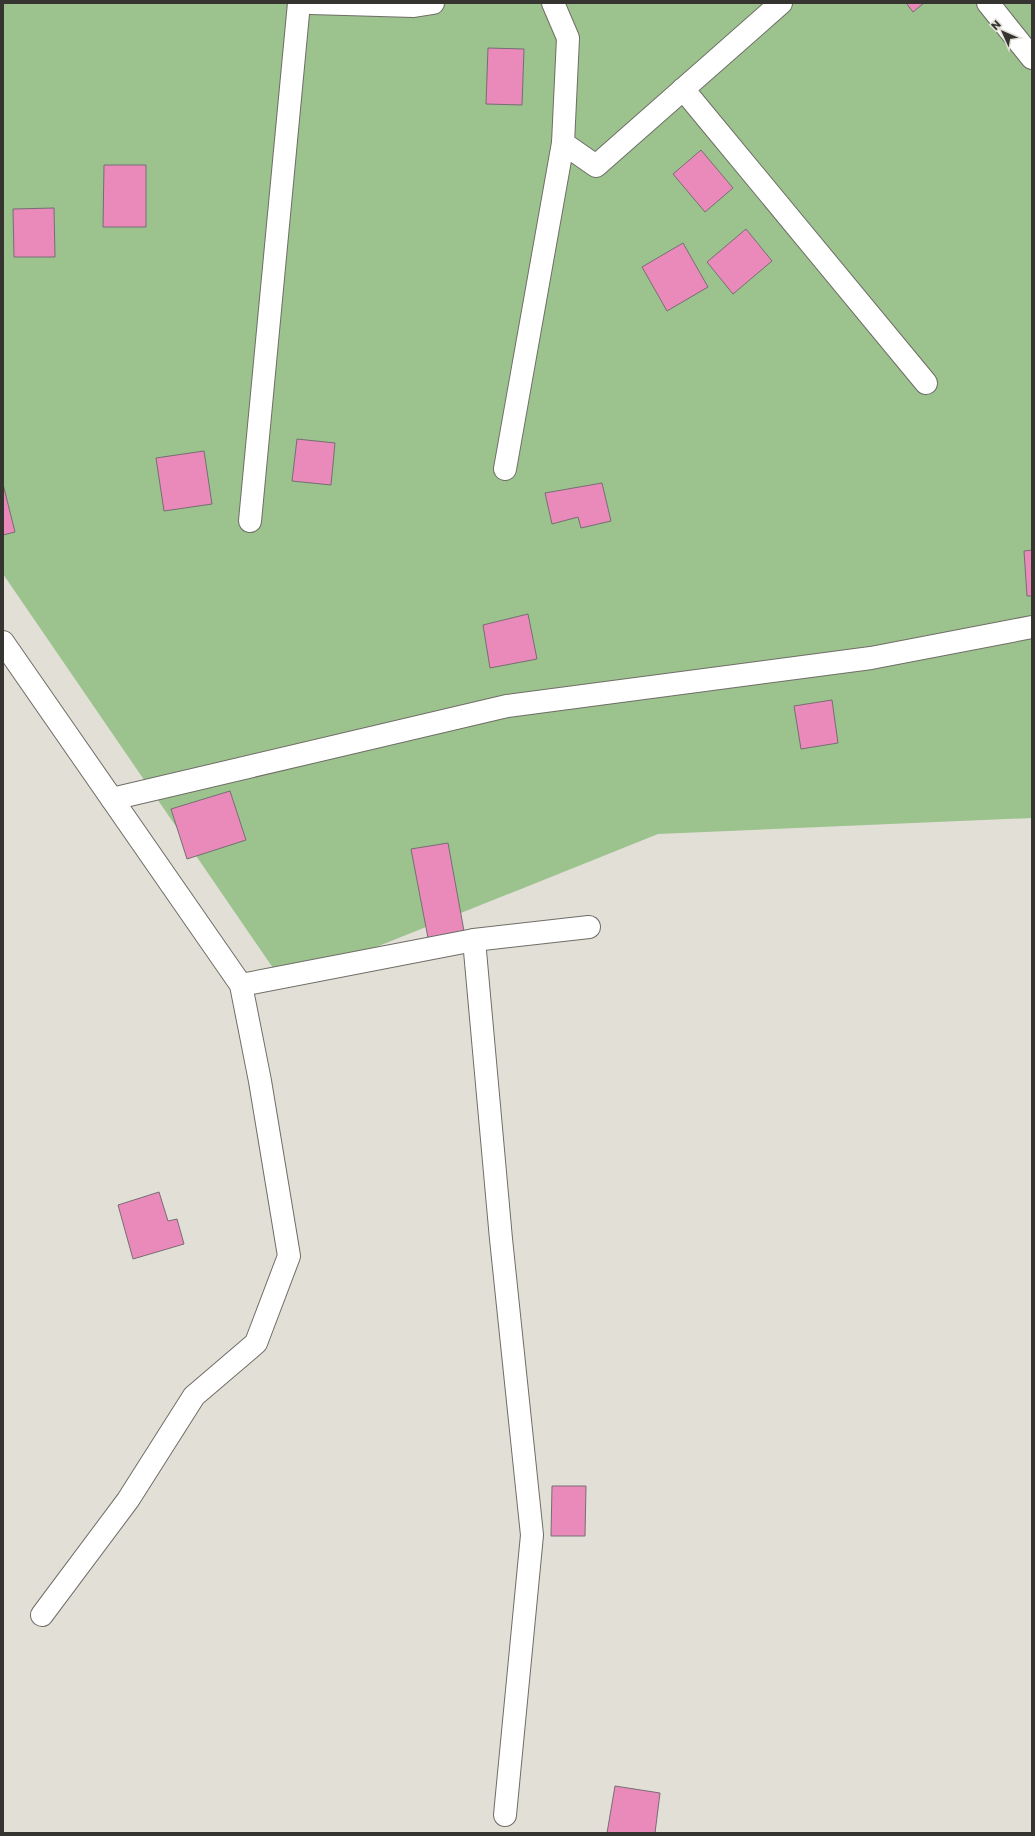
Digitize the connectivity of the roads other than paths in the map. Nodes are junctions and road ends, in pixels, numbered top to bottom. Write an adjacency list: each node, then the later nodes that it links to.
1 (299, 3): 12 (street)
2 (311, 3): 3 (street)
3 (433, 3)
4 (553, 3): 9 (street)
5 (781, 3): 8 (street)
6 (988, 3): 7 (street)
7 (1032, 58)
8 (683, 89): 9 (street); 10 (street)
9 (563, 143): 11 (street)
10 (926, 383)
11 (505, 469)
12 (250, 521)
13 (1032, 627): 15 (street)
14 (3, 642): 15 (street)
15 (112, 799): 18 (street)
16 (589, 927): 17 (street)
17 (474, 940): 18 (street); 20 (street)
18 (242, 985): 19 (street)
19 (42, 1615)
20 (505, 1815)

